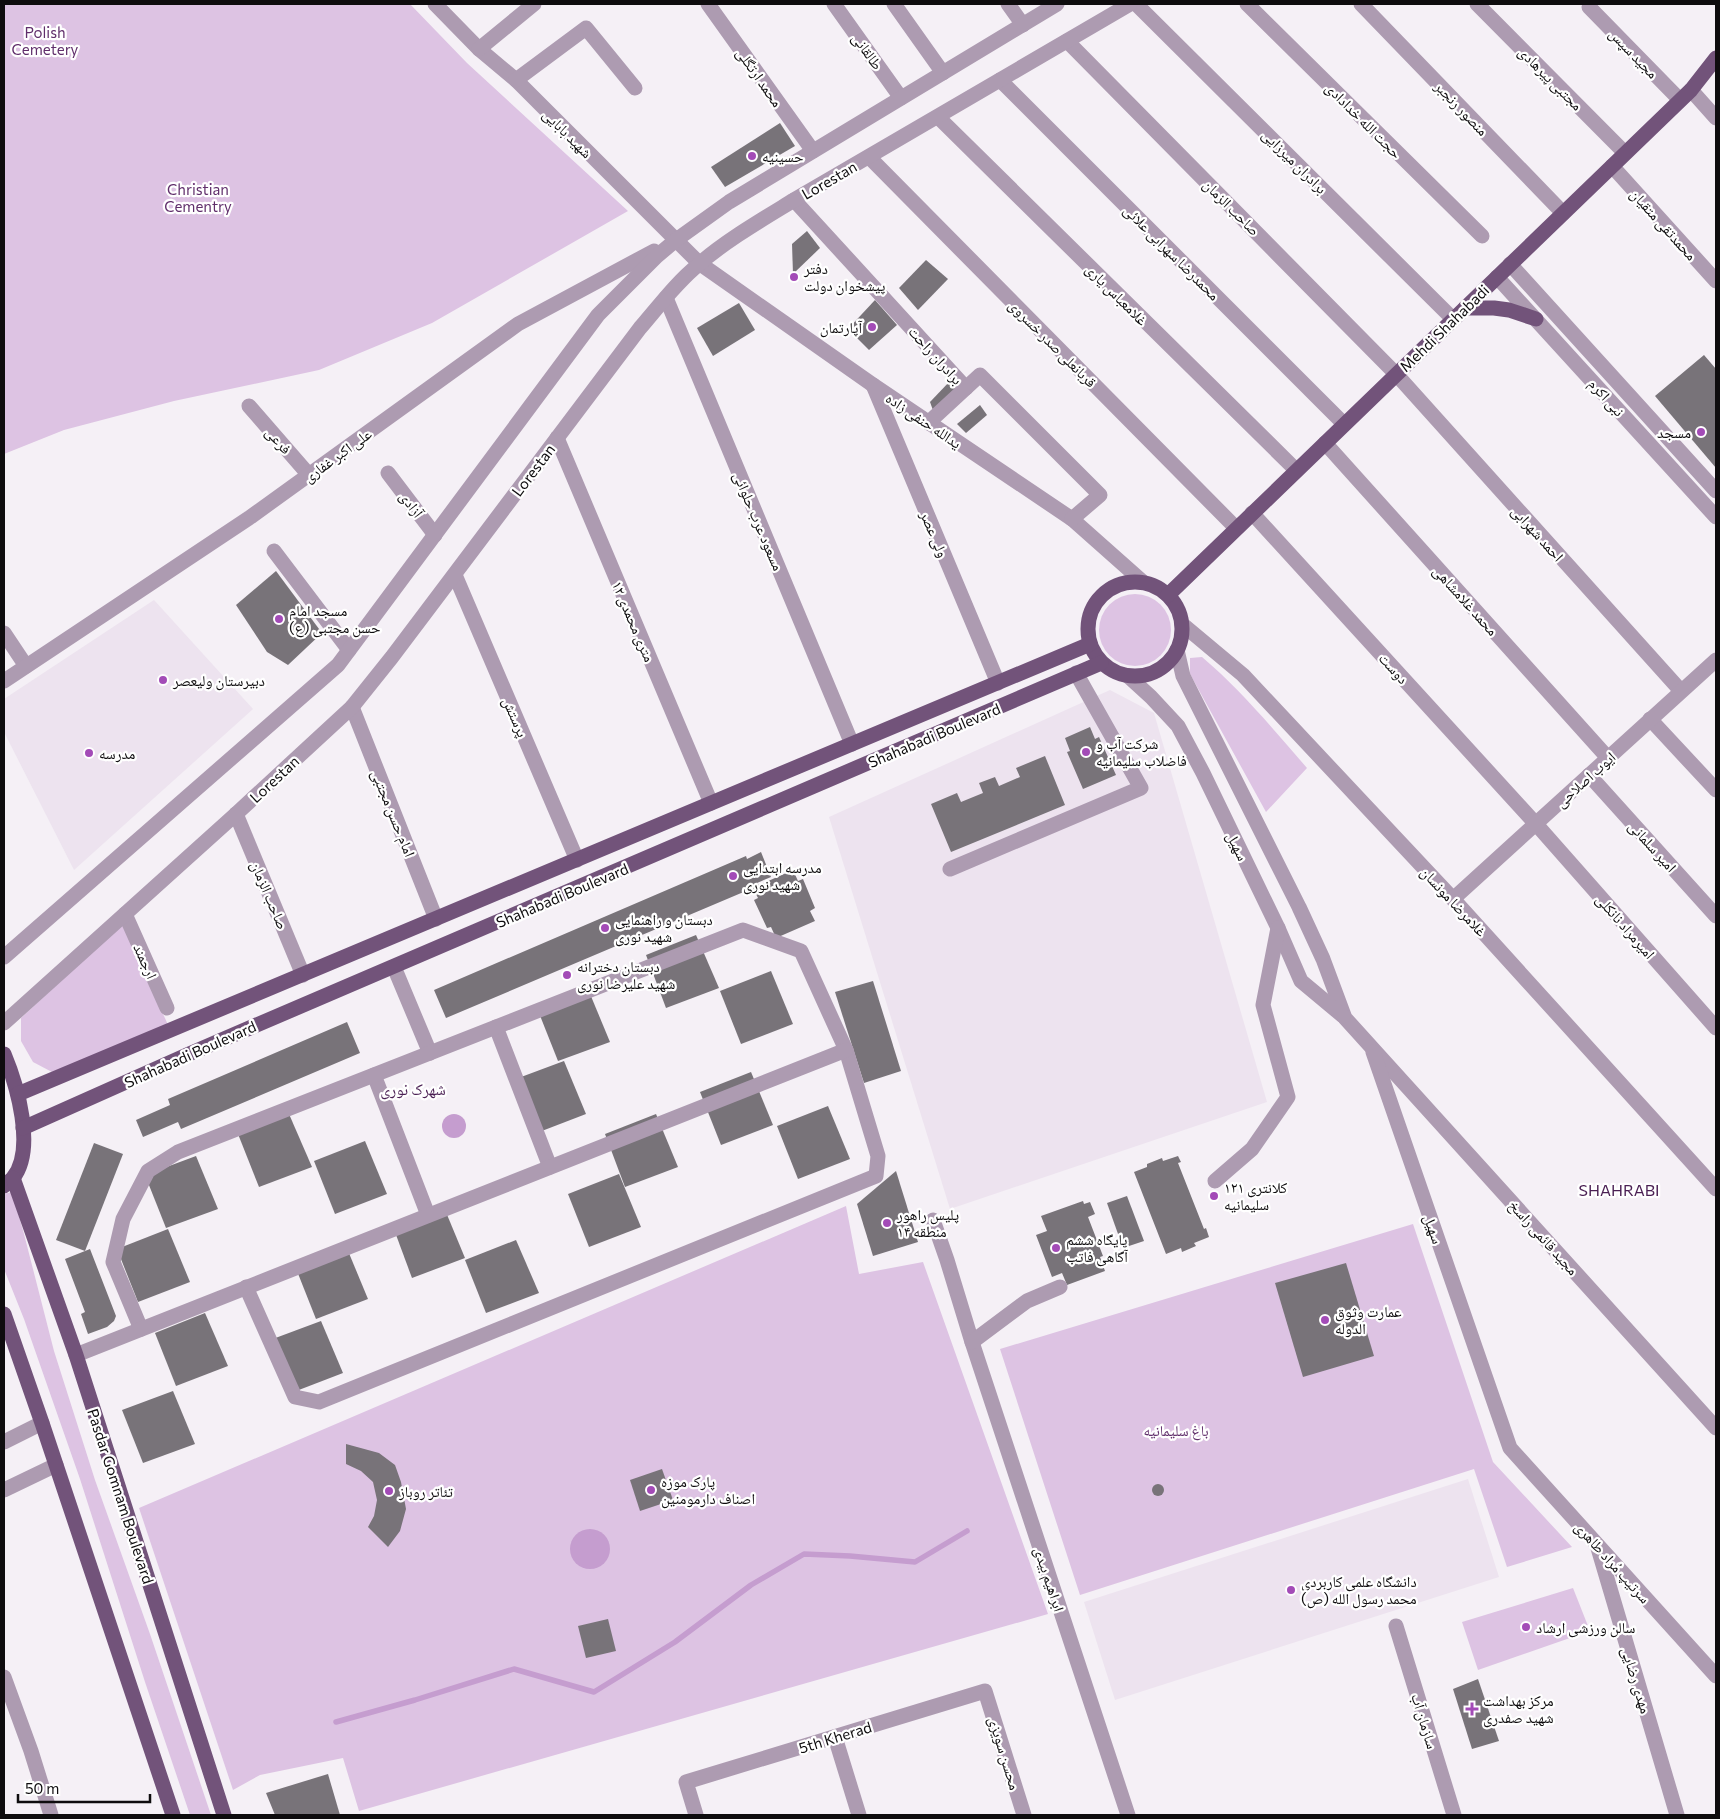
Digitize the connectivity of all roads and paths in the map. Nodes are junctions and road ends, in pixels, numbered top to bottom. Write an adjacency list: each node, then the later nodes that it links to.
1 (435, 4): 16 (street, شهید بابایی)
2 (534, 4): 16 (street)
3 (708, 4): 26 (street, محمد ارتگلی)
4 (834, 4): 23 (street, طالقانی)
5 (894, 4): 18 (street)
6 (1008, 4): 14 (street)
7 (1057, 4): 14 (street)
8 (1130, 4): 15 (street, Lorestan)
9 (1136, 4): 40 (street, برادران میرزایی)
10 (1247, 4): 32 (street, حجت الله خدادادی)
11 (1361, 4): 31 (street, منصور رنجبر)
12 (1477, 4): 27 (street, مجتبی پیرهادی)
13 (1589, 7): 22 (street, مجید سپس)
14 (1023, 24): 18 (street)
15 (1067, 41): 20 (street, Lorestan); 42 (street, صاحب الزمان)
16 (480, 48): 19 (street, شهید بابایی)
17 (1716, 58): 22 (main road, Mehdi Shahabadi)
18 (942, 73): 23 (street)
19 (516, 80): 21 (street); 33 (street, شهید بابایی)
20 (1000, 80): 24 (street, Lorestan); 47 (street, محمدرضا سهرابی علائی)
21 (635, 88)
22 (1685, 95): 25 (street, مجید سپس); 27 (main road, Mehdi Shahabadi)
23 (901, 98): 26 (street)
24 (938, 117): 28 (street, Lorestan); 50 (street, غلامعباس یاری)
25 (1716, 118)
26 (813, 151): 33 (street)
27 (1625, 153): 29 (main road, Mehdi Shahabadi)
28 (869, 157): 30 (street, Lorestan); 57 (street, قربانعلی صدر خسروی)
29 (1612, 166): 31 (main road, Mehdi Shahabadi); 37 (street, محمدتقی متقیان)
30 (794, 200): 34 (street, Lorestan); 44 (street, برادران راحت)
31 (1563, 213): 35 (main road, Mehdi Shahabadi)
32 (1482, 236)
33 (676, 240): 34 (street, شهید بابایی); 52 (street, علی اکبر غفاری); 58 (street)
34 (699, 263): 38 (street, Lorestan); 43 (street, یدالله حنفی زاده)
35 (1510, 264): 36 (main road, Mehdi Shahabadi); 53 (street, نبی اکرم)
36 (1497, 277): 39 (main road, Mehdi Shahabadi); 41 (street, نبی اکرم)
37 (1716, 281)
38 (666, 298): 48 (street, Lorestan); 78 (street, مسعود عرب حلوائی)
39 (1465, 308): 40 (main road, Mehdi Shahabadi); 41 (main road)
40 (1453, 319): 42 (main road, Mehdi Shahabadi)
41 (1536, 319): 55 (street, نبی اکرم)
42 (1396, 374): 47 (main road, Mehdi Shahabadi); 75 (street, احمد شهرابی)
43 (873, 385): 46 (street, یدالله حنفی زاده); 74 (street, ولی عصر)
44 (966, 388): 46 (street); 56 (street, برادران راحت)
45 (249, 406): 52 (street, فرعی)
46 (928, 423): 56 (street, یدالله حنفی زاده)
47 (1344, 424): 49 (main road, Mehdi Shahabadi)
48 (557, 438): 60 (street, Lorestan); 82 (street, ۱۲ متری محمدی)
49 (1325, 443): 50 (main road, Mehdi Shahabadi); 79 (street, محمد غلامشاهی)
50 (1296, 470): 54 (main road, Mehdi Shahabadi)
51 (388, 473): 58 (street, آزادی)
52 (309, 474): 69 (street, علی اکبر غفاری)
53 (1716, 491)
54 (1252, 513): 57 (main road, Mehdi Shahabadi); 84 (street, دوست)
55 (1716, 517)
56 (1072, 519): 61 (street, یدالله حنفی زاده)
57 (1236, 528): 62 (main road, Mehdi Shahabadi)
58 (435, 535): 66 (street)
59 (274, 551): 66 (street)
60 (454, 575): 76 (street, Lorestan); 85 (street, پرستش)
61 (1143, 582): 62 (main road); 65 (main road)
62 (1168, 595): 63 (main road)
63 (1182, 624): 67 (main road); 87 (street, غلامرضا مونسان)
64 (4, 634): 69 (street)
65 (1090, 644): 68 (main road); 74 (main road, Shahabadi Boulevard)
66 (349, 650): 92 (street)
67 (1177, 650): 72 (main road); 96 (street, سهیل)
68 (1101, 662): 71 (main road, Shahabadi Boulevard); 72 (main road)
69 (26, 666): 73 (street, علی اکبر غفاری)
70 (1713, 668): 75 (street, ایوب اصلاحی)
71 (1076, 673): 86 (street); 93 (main road, Shahabadi Boulevard)
72 (1128, 676): 91 (street, سهیل)
73 (4, 681)
74 (998, 683): 78 (main road, Shahabadi Boulevard)
75 (1681, 692): 77 (street, ایوب اصلاحی)
76 (352, 707): 83 (street, Lorestan); 90 (street, امام حسن مجتبی)
77 (1650, 719): 79 (street, ایوب اصلاحی); 81 (street)
78 (852, 744): 82 (main road, Shahabadi Boulevard)
79 (1608, 758): 80 (street, ایوب اصلاحی)
80 (1589, 775): 84 (street, ایوب اصلاحی); 89 (street, امیر سلمانی)
81 (1716, 790)
82 (712, 803): 85 (main road, Shahabadi Boulevard)
83 (236, 814): 88 (street, Lorestan); 94 (street, صاحب الزمان)
84 (1536, 824): 87 (street, ایوب اصلاحی); 99 (street, امیرمراد نانکلی)
85 (578, 860): 90 (main road, Shahabadi Boulevard)
86 (950, 869)
87 (1453, 899): 110 (street, غلامرضا مونسان)
88 (126, 914): 95 (street, ارجمند); 97 (street, Lorestan)
89 (1716, 916)
90 (436, 919): 94 (main road, Shahabadi Boulevard)
91 (1278, 928): 96 (street, سهیل); 108 (street)
92 (4, 957)
93 (394, 966): 102 (street); 106 (main road, Shahabadi Boulevard)
94 (303, 975): 105 (main road, Shahabadi Boulevard)
95 (168, 1008)
96 (1345, 1018): 100 (street, سهیل)
97 (4, 1023)
98 (496, 1027): 101 (street); 102 (street); 107 (street)
99 (1716, 1028)
100 (1371, 1045): 120 (street, مجید قائمی راسخ); 122 (street, سهیل)
101 (846, 1050): 107 (street); 113 (street)
102 (430, 1053): 104 (street)
103 (4, 1054): 105 (main road)
104 (374, 1075): 111 (street); 116 (street)
105 (18, 1094): 106 (main road)
106 (23, 1128): 109 (main road)
107 (550, 1167): 111 (street)
108 (1215, 1181)
109 (8, 1182): 118 (main road, Pasdar Gomnam Boulevard)
110 (1716, 1189)
111 (428, 1215): 113 (street)
112 (933, 1220): 117 (street, ابراهیم بیدی)
113 (246, 1287): 116 (street)
114 (1060, 1287): 117 (street)
115 (4, 1314): 119 (main road)
116 (141, 1329): 118 (street)
117 (972, 1342): 137 (street, ابراهیم بیدی)
118 (76, 1355): 133 (main road, Pasdar Gomnam Boulevard)
119 (42, 1423): 121 (street); 123 (main road)
120 (1716, 1428)
121 (4, 1442)
122 (1510, 1448): 125 (street, سرتیپ مُراد طاهری)
123 (56, 1464): 124 (street); 132 (main road)
124 (4, 1490)
125 (1597, 1544): 127 (street, سرتیپ مُراد طاهری); 139 (street, مهدی رضایی)
126 (1396, 1626): 138 (street, سازمان آب)
127 (1716, 1676)
128 (4, 1677): 131 (street)
129 (985, 1691): 130 (street, 5th Kherad); 136 (street, محسن سویزی)
130 (835, 1737): 134 (street, 5th Kherad); 135 (street)
131 (51, 1815)
132 (173, 1815)
133 (224, 1815)
134 (696, 1815)
135 (859, 1815)
136 (1024, 1815)
137 (1128, 1815)
138 (1454, 1815)
139 (1677, 1815)

